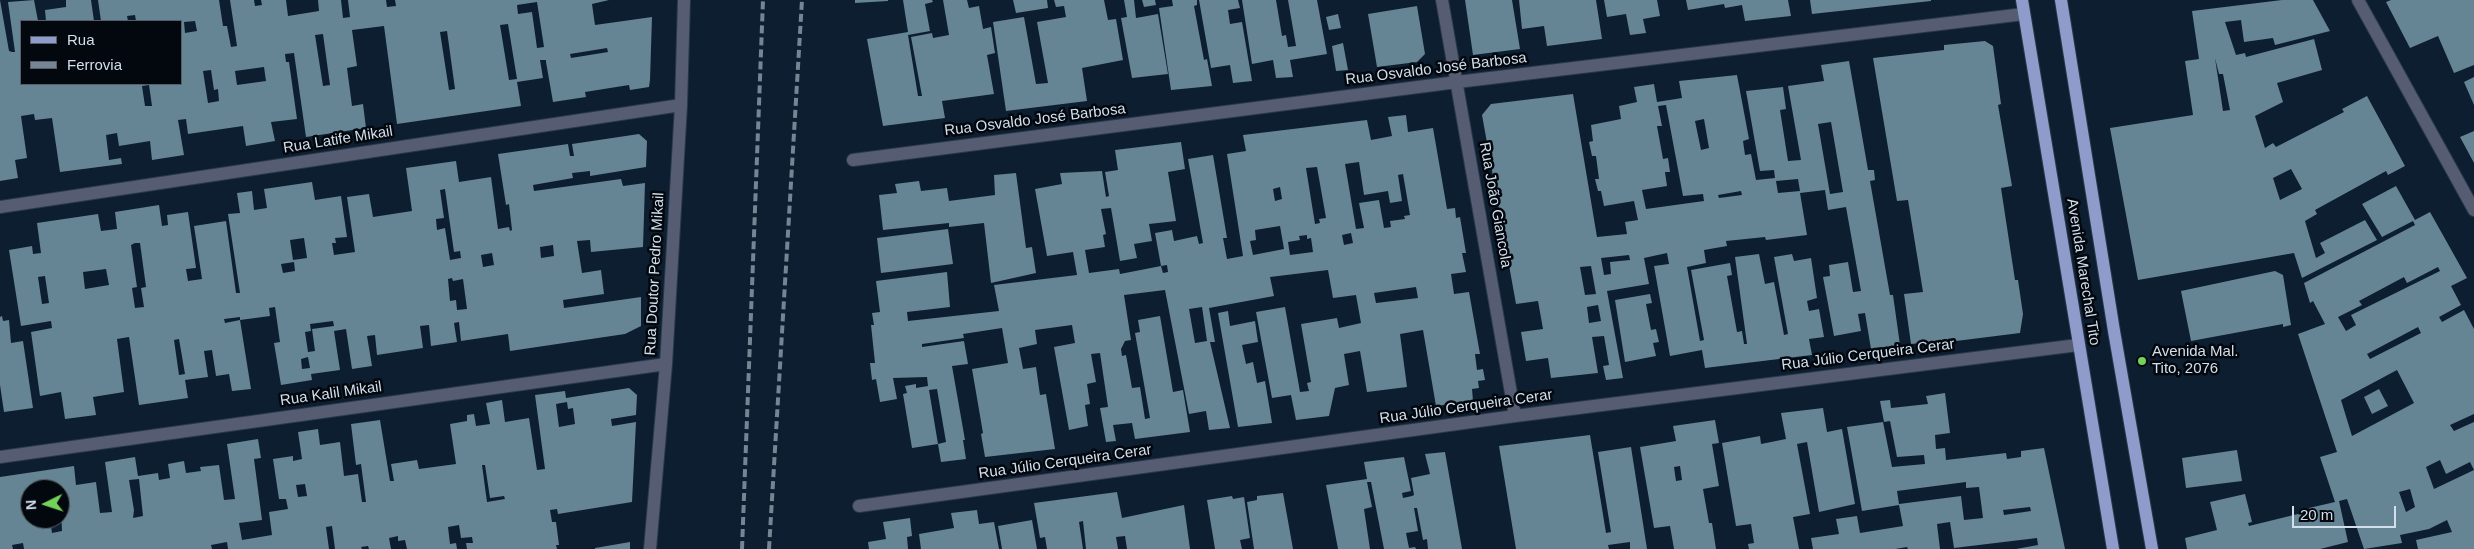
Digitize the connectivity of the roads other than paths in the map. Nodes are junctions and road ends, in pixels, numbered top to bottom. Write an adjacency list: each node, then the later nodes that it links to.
1 (684, 0): 8 (street, Rua Doutor Pedro Mikail)
2 (1442, 0): 7 (street, Rua João Giancola)
3 (2022, 0): 6 (main road, Avenida Marechal Tito)
4 (2061, 0): 19 (main road, Avenida Marechal Tito)
5 (2358, 0): 11 (street)
6 (2024, 14): 7 (street, Rua Osvaldo José Barbosa); 12 (main road, Avenida Marechal Tito)
7 (1457, 82): 9 (street, Rua Osvaldo José Barbosa); 14 (street, Rua João Giancola)
8 (681, 105): 10 (street, Rua Latife Mikail); 13 (street, Rua Doutor Pedro Mikail)
9 (853, 160)
10 (0, 207)
11 (2474, 210)
12 (2078, 345): 14 (street, Rua Júlio Cerqueira Cerar); 18 (main road, Avenida Marechal Tito)
13 (666, 364): 15 (street, Rua Kalil Mikail); 17 (street, Rua Doutor Pedro Mikail)
14 (1515, 416): 16 (street, Rua Júlio Cerqueira Cerar)
15 (0, 457)
16 (859, 506)
17 (650, 549)
18 (2113, 549)
19 (2152, 549)

